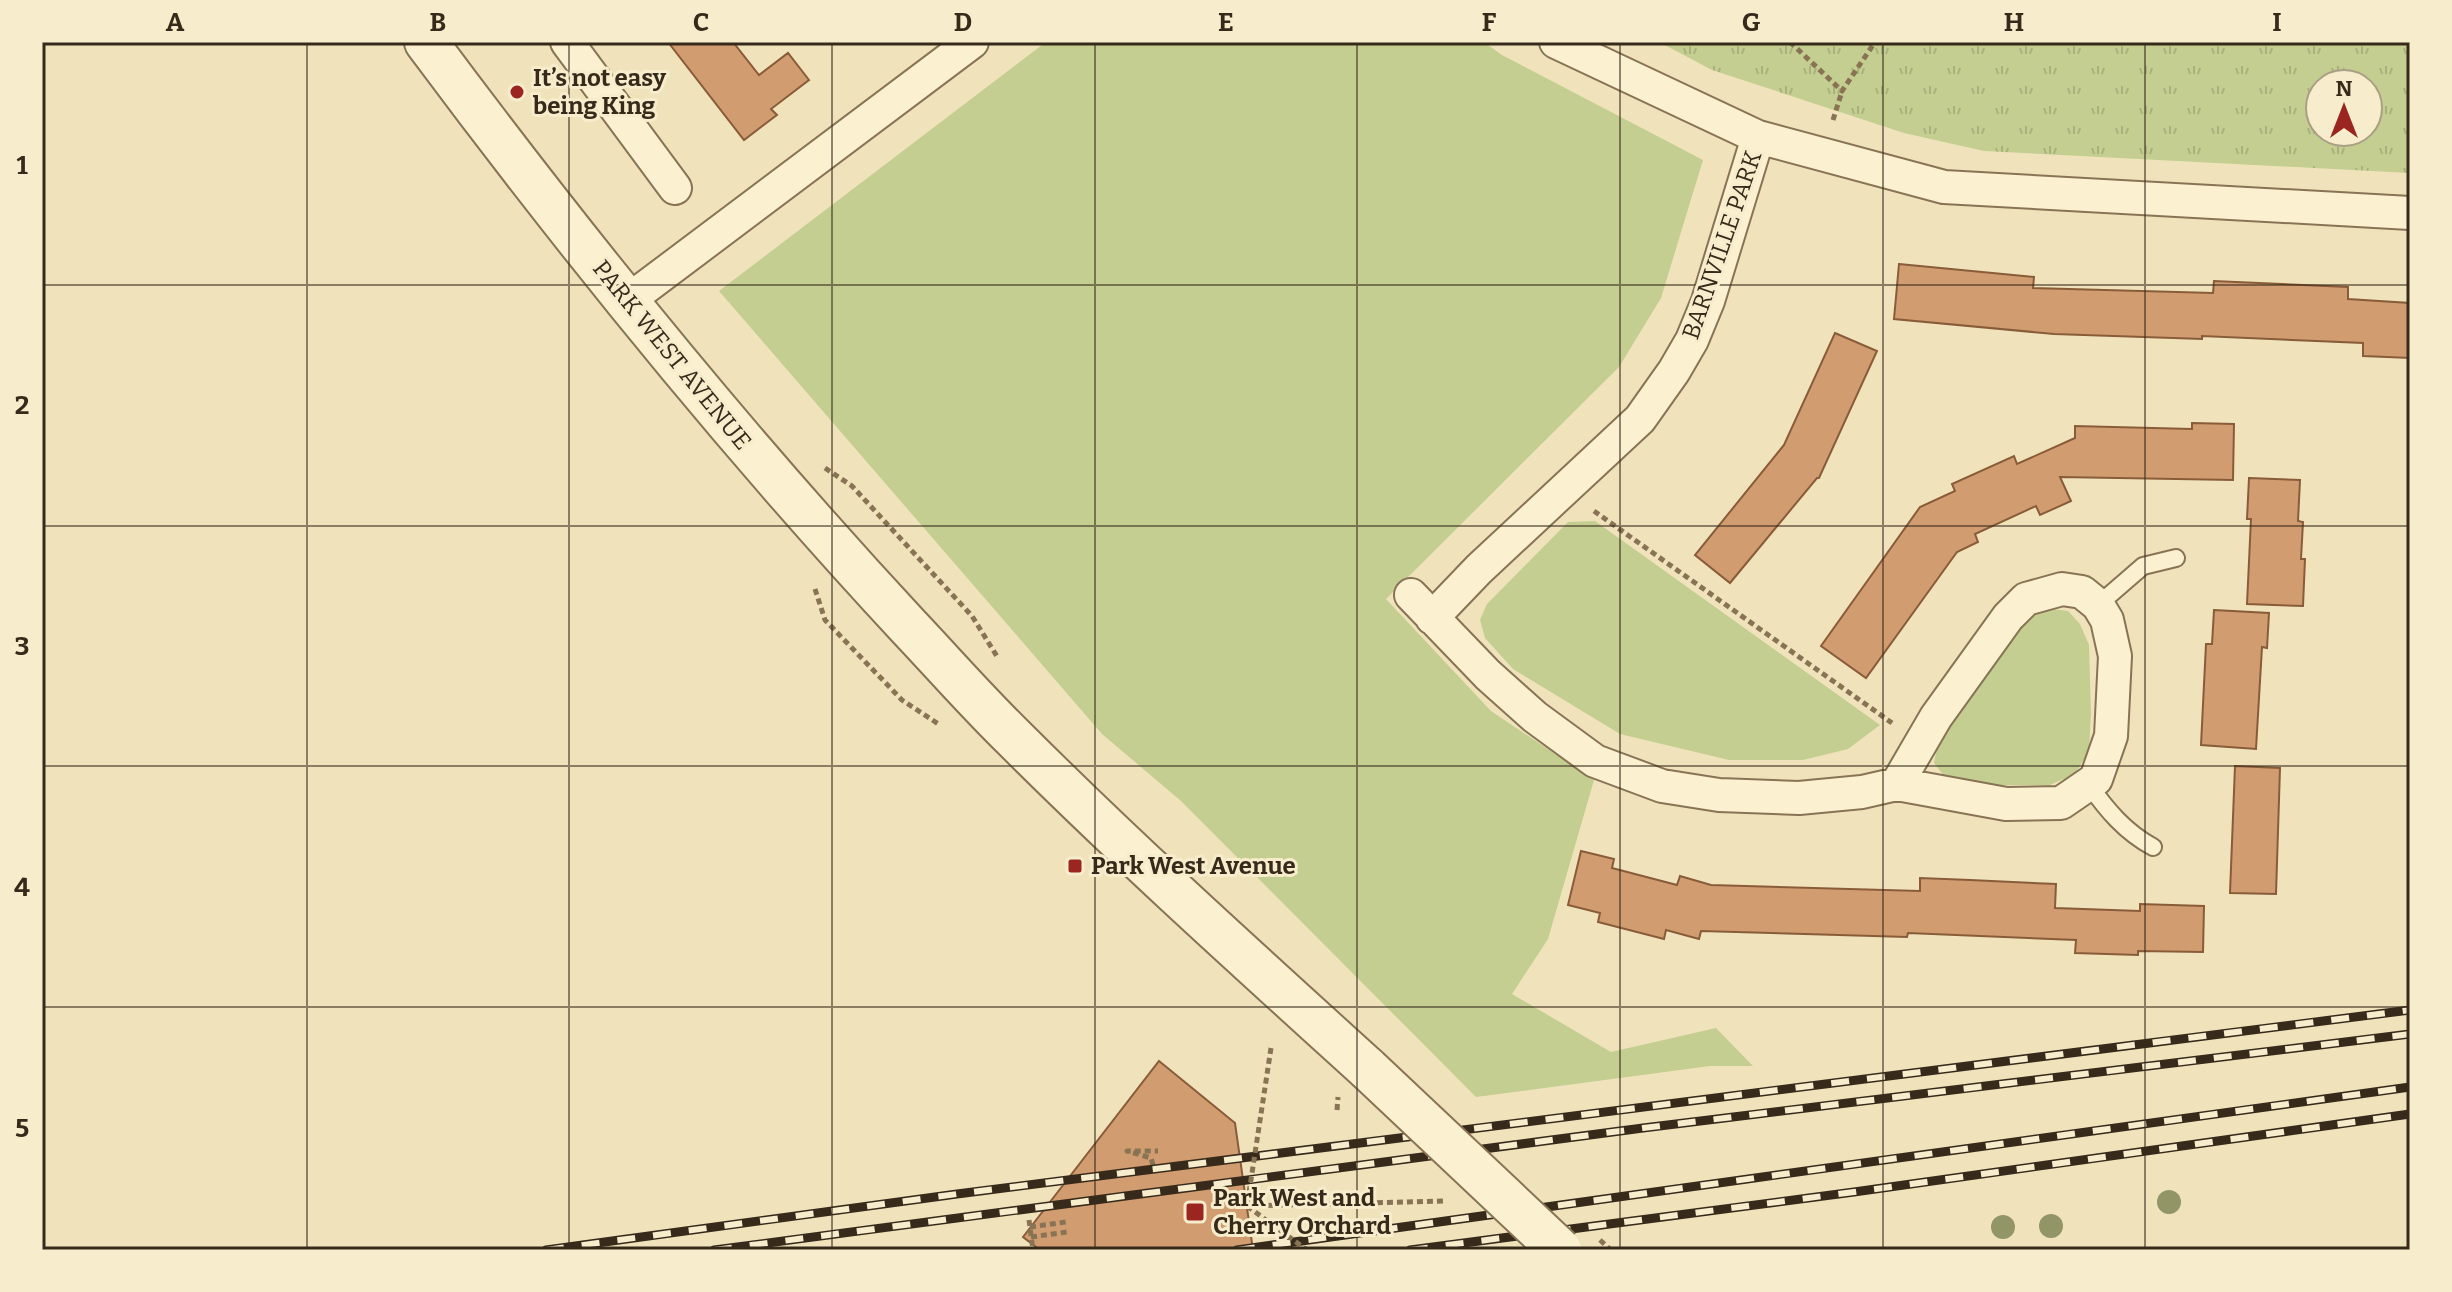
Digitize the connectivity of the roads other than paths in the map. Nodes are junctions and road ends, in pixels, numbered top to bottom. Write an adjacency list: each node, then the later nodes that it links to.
1 (426, 42): 8 (street, PARK WEST AVENUE)
2 (567, 42): 6 (street)
3 (972, 42): 8 (street)
4 (1556, 42): 5 (street)
5 (1758, 137): 7 (street, BARNVILLE PARK); 11 (street, BARNVILLE PARK)
6 (675, 188)
7 (2410, 213)
8 (626, 302): 14 (street, PARK WEST AVENUE, bridge)
9 (2176, 558): 10 (lane)
10 (2098, 605): 11 (street); 12 (street)
11 (1897, 784): 12 (street, BARNVILLE PARK)
12 (2089, 785): 13 (lane)
13 (2153, 847)
14 (1560, 1250)

